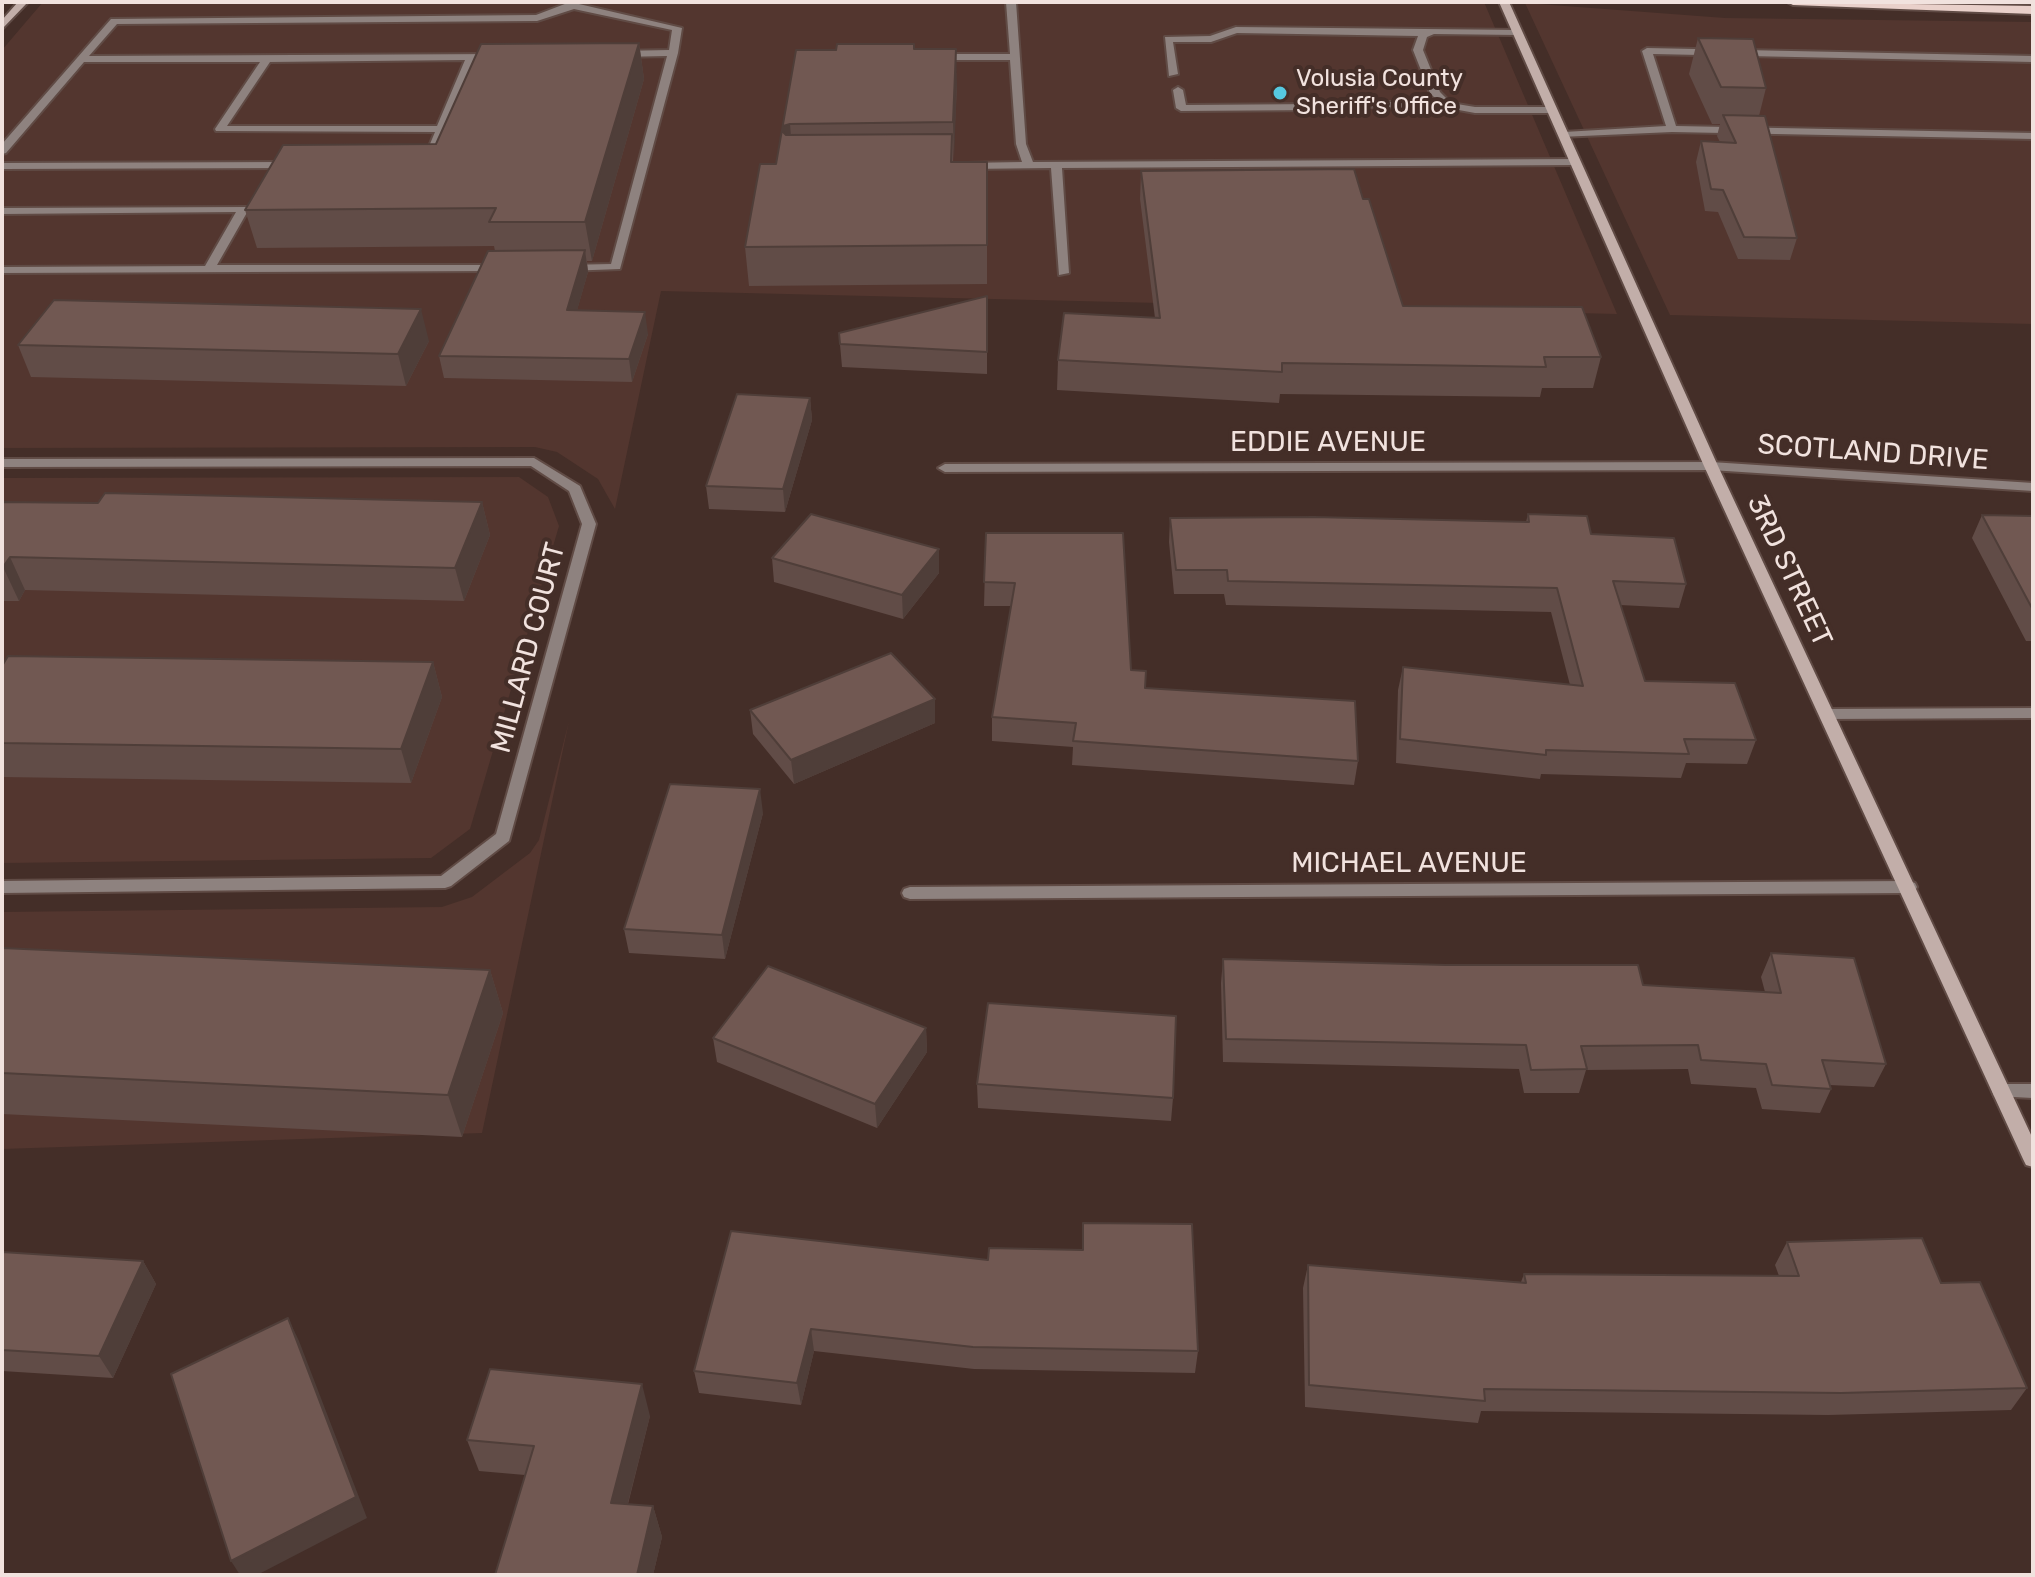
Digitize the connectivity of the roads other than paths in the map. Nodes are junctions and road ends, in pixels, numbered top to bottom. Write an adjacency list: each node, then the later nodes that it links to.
1 (23, 2): 7 (street)
2 (1011, 2): 15 (street)
3 (1504, 2): 8 (street, 3RD STREET)
4 (1793, 2): 6 (main road)
5 (575, 4): 10 (street); 16 (street)
6 (2033, 10)
7 (2, 26)
8 (1517, 32): 9 (street); 24 (street, 3RD STREET)
9 (1428, 33): 19 (street); 22 (street)
10 (673, 53): 11 (street); 39 (street)
11 (611, 54)
12 (502, 56): 13 (street)
13 (471, 57): 17 (street); 25 (street)
14 (919, 57): 15 (street)
15 (1014, 57): 33 (street)
16 (82, 59): 17 (street); 29 (street)
17 (267, 59): 25 (street)
18 (2033, 59): 26 (street)
19 (1173, 74)
20 (1178, 90): 23 (street)
21 (1364, 105): 22 (street)
22 (1448, 105): 24 (street)
23 (1319, 107)
24 (1552, 110): 27 (street, 3RD STREET)
25 (440, 129): 32 (street)
26 (1672, 129): 27 (street); 28 (street)
27 (1564, 135): 30 (street, 3RD STREET)
28 (2033, 136)
29 (2, 151)
30 (1575, 162): 34 (street); 44 (street, 3RD STREET)
31 (301, 165): 35 (street)
32 (411, 165)
33 (1029, 165): 34 (street); 36 (street)
34 (1056, 165): 42 (street)
35 (2, 166)
36 (950, 166)
37 (2, 211): 40 (street)
38 (505, 268): 40 (street)
39 (553, 268)
40 (209, 269): 41 (street)
41 (2, 270)
42 (1063, 273)
43 (2, 463): 49 (street, MILLARD COURT)
44 (1711, 466): 45 (street, EDDIE AVENUE); 46 (street, SCOTLAND DRIVE); 48 (street, 3RD STREET)
45 (945, 468)
46 (2033, 487)
47 (2033, 713): 48 (street)
48 (1827, 714): 50 (street, 3RD STREET)
49 (2, 887)
50 (1909, 887): 51 (street, MICHAEL AVENUE); 52 (street, 3RD STREET)
51 (910, 893)
52 (2001, 1091): 53 (street); 54 (street, 3RD STREET)
53 (2033, 1091)
54 (2033, 1159)

